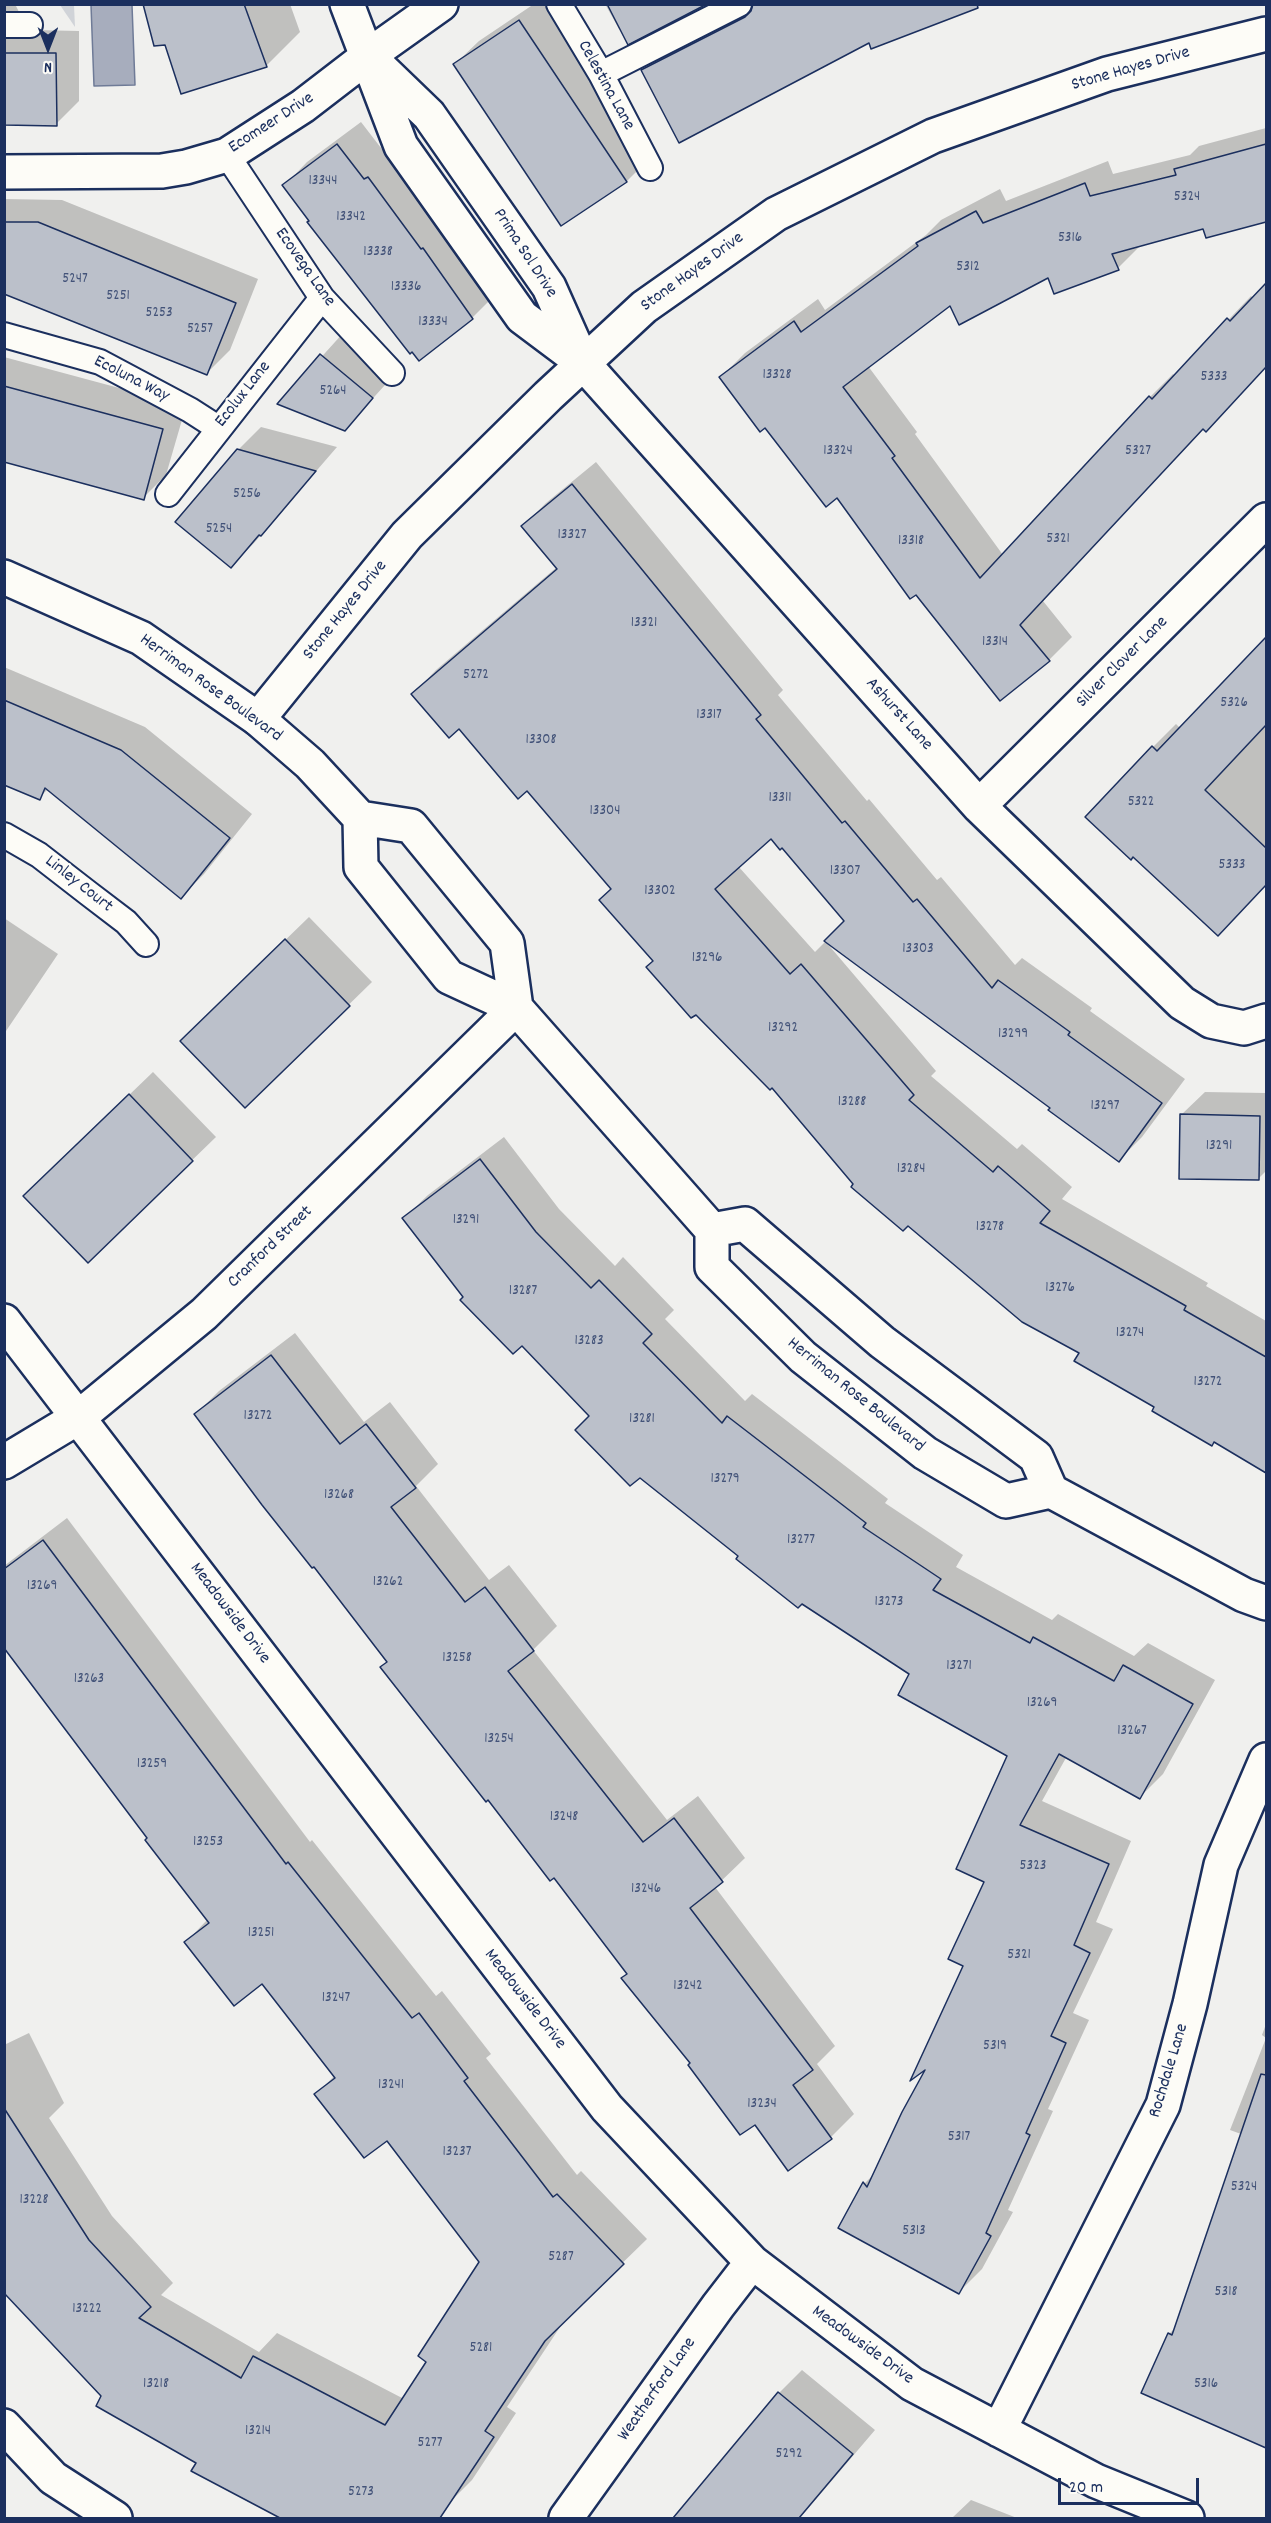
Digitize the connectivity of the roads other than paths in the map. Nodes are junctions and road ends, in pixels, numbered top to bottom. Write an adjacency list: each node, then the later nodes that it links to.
1 (347, 4): 8 (street, Prima Sol Drive)
2 (441, 4): 8 (street, Ecomeer Drive)
3 (559, 4): 9 (lane, Celestina Lane)
4 (739, 4): 9 (lane)
5 (4, 25): 6 (lane)
6 (30, 25)
7 (1266, 34): 15 (street, Stone Hayes Drive)
8 (368, 56): 10 (street, Ecomeer Drive); 15 (street, Prima Sol Drive)
9 (601, 74): 11 (lane, Celestina Lane)
10 (227, 155): 12 (street, Ecomeer Drive); 13 (lane, Ecovega Lane)
11 (650, 168)
12 (4, 172)
13 (322, 298): 16 (lane, Ecovega Lane); 17 (lane, Ecolux Lane)
14 (4, 335): 17 (lane, Ecoluna Way)
15 (582, 362): 21 (street, Stone Hayes Drive); 22 (street, Ashurst Lane)
16 (392, 373)
17 (218, 428): 18 (lane, Ecolux Lane)
18 (168, 494)
19 (1266, 520): 22 (street, Silver Clover Lane)
20 (4, 577): 21 (street, Herriman Rose Boulevard)
21 (258, 720): 23 (street, Herriman Rose Boulevard)
22 (979, 806): 27 (street, Ashurst Lane)
23 (360, 818): 26 (street); 26 (street)
24 (4, 835): 25 (lane, Linley Court)
25 (146, 944)
26 (516, 1008): 28 (street); 30 (street, Cranford Street)
27 (1255, 1025)
28 (712, 1230): 32 (street); 32 (street, Herriman Rose Boulevard)
29 (4, 1322): 30 (street, Meadowside Drive)
30 (79, 1417): 31 (street, Cranford Street); 35 (street, Meadowside Drive)
31 (4, 1462)
32 (1051, 1491): 33 (street)
33 (1266, 1603)
34 (1266, 1760): 37 (street, Rochdale Lane)
35 (752, 2262): 37 (street, Meadowside Drive); 40 (street, Weatherford Lane)
36 (4, 2426): 39 (street)
37 (999, 2430): 38 (street, Meadowside Drive)
38 (1175, 2517)
39 (115, 2518)
40 (566, 2518)

